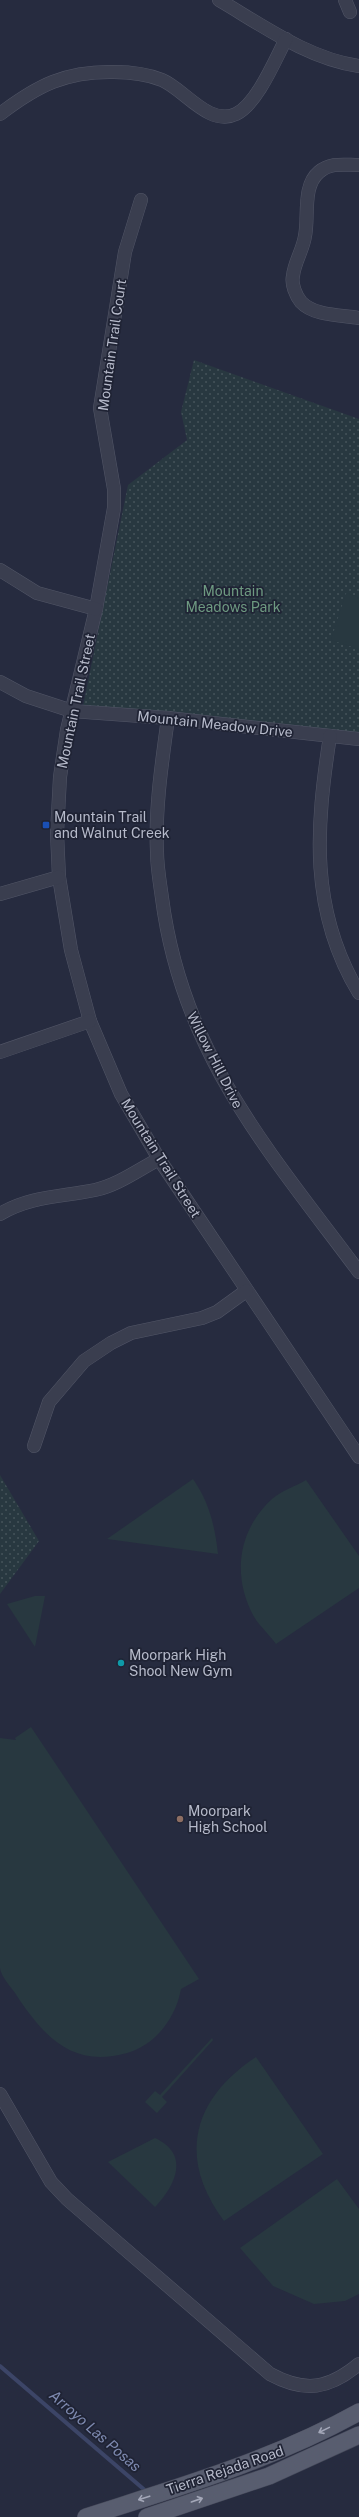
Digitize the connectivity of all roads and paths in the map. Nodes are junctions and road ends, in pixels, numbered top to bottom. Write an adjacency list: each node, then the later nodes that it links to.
1 (219, 0): 2 (street)
2 (286, 39): 3 (street); 4 (street)
3 (359, 66)
4 (0, 114)
5 (359, 165): 7 (street)
6 (141, 200): 9 (street, Mountain Trail Court)
7 (359, 318)
8 (0, 570): 9 (street)
9 (96, 609): 11 (street, Mountain Trail Street)
10 (0, 682): 11 (street, Mountain Meadow Drive)
11 (72, 711): 12 (street, Mountain Meadow Drive); 15 (street, Mountain Trail Street)
12 (168, 718): 13 (street, Mountain Meadow Drive); 22 (street, Willow Hill Drive)
13 (330, 736): 14 (street, Mountain Meadow Drive); 17 (street)
14 (359, 739)
15 (59, 877): 16 (street); 18 (street, Mountain Trail Street)
16 (0, 894)
17 (359, 993)
18 (90, 1021): 19 (street); 20 (street, Mountain Trail Street)
19 (0, 1052)
20 (159, 1159): 21 (street); 23 (street, Mountain Trail Street)
21 (0, 1214)
22 (359, 1272)
23 (246, 1291): 24 (street); 25 (street, Mountain Trail Street)
24 (34, 1446)
25 (359, 1457)
26 (0, 2094): 27 (street)
27 (359, 2364)
28 (359, 2412): 30 (main road, Tierra Rejada Road, one-way to 30)
29 (359, 2435): 31 (main road, Tierra Rejada Road, one-way to 29)
30 (88, 2516)
31 (147, 2517)

